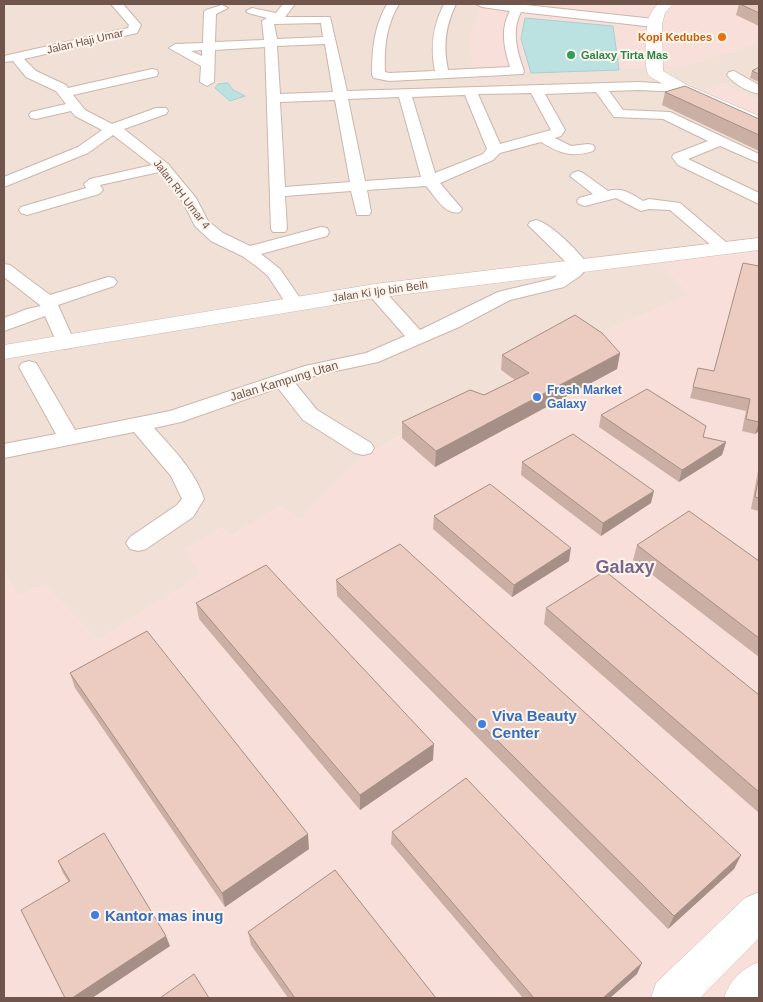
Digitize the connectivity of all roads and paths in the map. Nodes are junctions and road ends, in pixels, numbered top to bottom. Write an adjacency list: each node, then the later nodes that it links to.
1 (117, 4): 16 (street, Jalan Haji Umar)
2 (276, 4): 3 (street)
3 (289, 4)
4 (393, 4): 19 (street)
5 (450, 4): 19 (street)
6 (482, 4): 9 (street)
7 (666, 4): 12 (street)
8 (682, 5): 11 (street)
9 (519, 6): 12 (street); 19 (street)
10 (222, 8): 15 (street)
11 (673, 19)
12 (654, 23): 21 (street)
13 (329, 40): 14 (street); 14 (street); 31 (street)
14 (271, 43): 15 (street); 32 (street)
15 (207, 46): 17 (street); 17 (street)
16 (10, 58): 22 (street)
17 (206, 63): 23 (street)
18 (152, 73): 30 (street)
19 (442, 75)
20 (734, 75): 28 (street)
21 (673, 79): 25 (street); 35 (street); 37 (street)
22 (41, 80): 24 (street); 30 (street)
23 (206, 82)
24 (25, 85)
25 (600, 88): 27 (street); 40 (street)
26 (470, 90): 27 (street); 29 (street); 42 (street)
27 (536, 90): 39 (street)
28 (759, 90)
29 (404, 92): 31 (street); 48 (street)
30 (66, 93): 33 (street, Jalan RH Umar 4)
31 (340, 95): 32 (street); 50 (street)
32 (273, 98): 51 (street)
33 (74, 106): 36 (street); 38 (street, Jalan RH Umar 4)
34 (161, 111): 38 (street)
35 (759, 112)
36 (36, 115)
37 (759, 122)
38 (112, 129): 43 (street, Jalan RH Umar 4); 49 (street)
39 (544, 137): 41 (street); 42 (street)
40 (720, 141): 44 (street); 53 (street)
41 (588, 148)
42 (495, 150): 48 (street)
43 (148, 154): 45 (street, Jalan RH Umar 4); 46 (street)
44 (759, 159)
45 (163, 167): 56 (street); 63 (street, Jalan RH Umar 4)
46 (92, 171)
47 (578, 176): 52 (street)
48 (430, 181): 50 (street); 55 (street)
49 (4, 182)
50 (357, 186): 51 (street); 57 (street)
51 (276, 192): 59 (street)
52 (604, 196): 54 (street); 62 (street)
53 (759, 198)
54 (585, 201)
55 (454, 209)
56 (27, 210)
57 (363, 212)
58 (536, 225): 64 (street)
59 (279, 229)
60 (321, 232): 63 (street)
61 (759, 244): 62 (street, Jalan Ki Ijo bin Beih)
62 (724, 248): 64 (street, Jalan Ki Ijo bin Beih)
63 (248, 252): 68 (street, Jalan RH Umar 4)
64 (580, 266): 67 (street, Jalan Ki Ijo bin Beih); 71 (street, Jalan Kampung Utan)
65 (4, 269): 69 (street)
66 (108, 282): 69 (street)
67 (375, 290): 68 (street, Jalan Ki Ijo bin Beih); 71 (street)
68 (296, 304): 72 (street, Jalan Ki Ijo bin Beih)
69 (50, 305): 70 (street); 72 (street)
70 (4, 325)
71 (416, 338): 75 (street, Jalan Kampung Utan)
72 (66, 343): 73 (street, Jalan Ki Ijo bin Beih)
73 (4, 352)
74 (29, 366): 77 (street)
75 (283, 381): 76 (street, Jalan Kampung Utan); 78 (street)
76 (139, 424): 77 (street, Jalan Kampung Utan); 80 (street)
77 (68, 437): 79 (street, Jalan Kampung Utan)
78 (362, 448)
79 (4, 451)
80 (138, 543)
81 (759, 912): 83 (street)
82 (759, 982): 84 (street)
83 (671, 998)
84 (744, 998)

